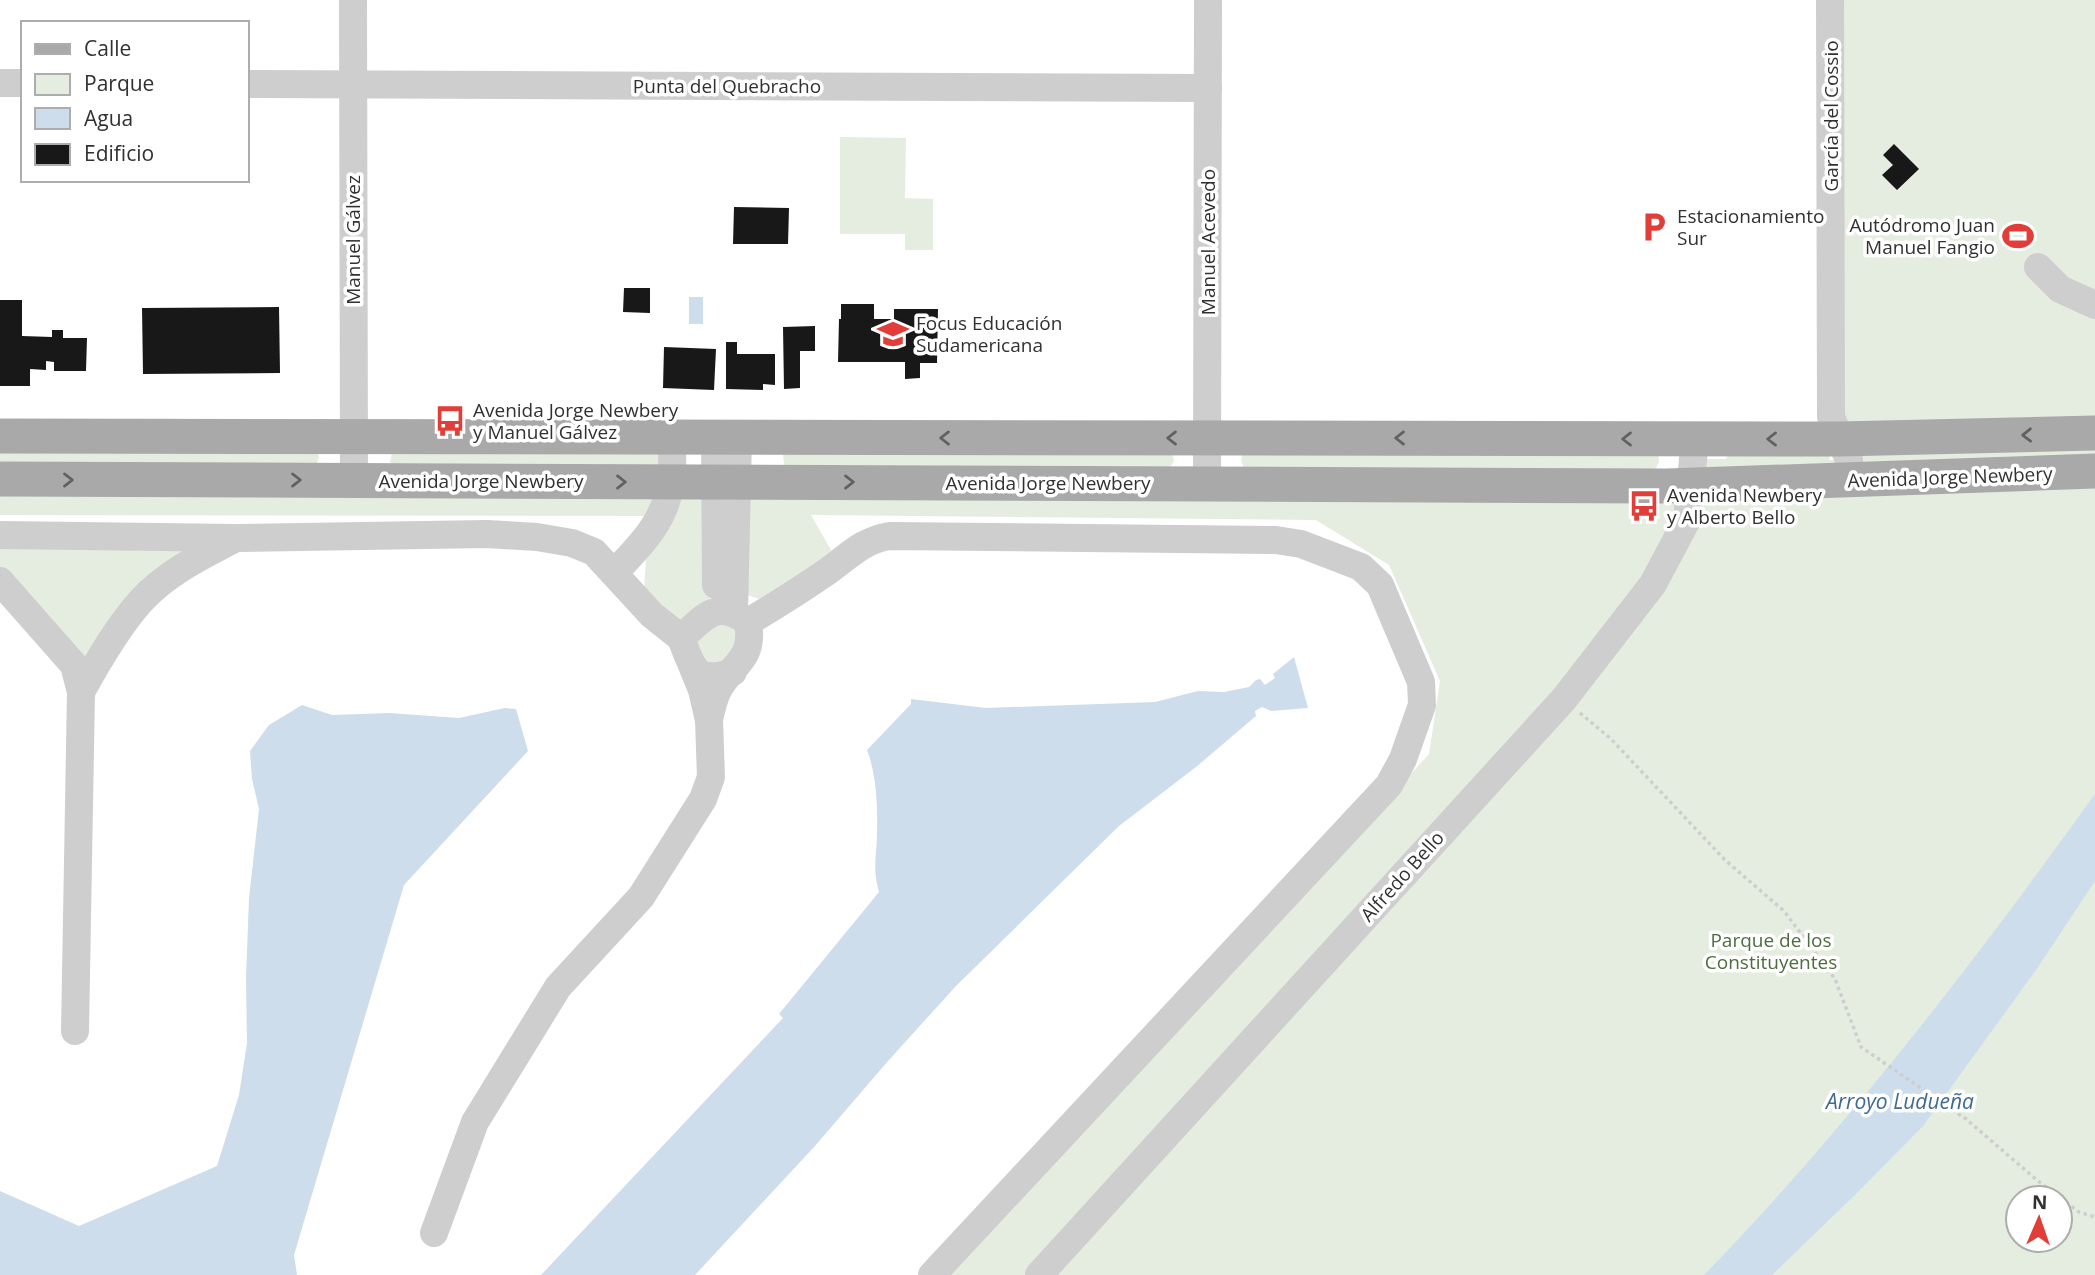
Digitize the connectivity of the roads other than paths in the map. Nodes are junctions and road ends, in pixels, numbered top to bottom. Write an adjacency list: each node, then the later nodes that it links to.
1 (353, 0): 7 (street, Manuel Gálvez)
2 (1208, 0): 8 (street, Manuel Acevedo)
3 (1830, 0): 18 (street, García del Cossio)
4 (0, 83): 5 (street)
5 (21, 83)
6 (248, 84): 7 (street, Punta del Quebracho)
7 (352, 84): 8 (street, Punta del Quebracho); 13 (street, Manuel Gálvez)
8 (1208, 88): 16 (street, Manuel Acevedo)
9 (2038, 267): 10 (street)
10 (2095, 305)
11 (2095, 433): 18 (main road, Avenida Jorge Newbery, one-way to 18)
12 (0, 436): 13 (main road, Avenida Jorge Newbery)
13 (354, 436): 14 (main road, Avenida Jorge Newbery); 21 (street, Manuel Gálvez)
14 (672, 437): 15 (main road, Avenida Jorge Newbery); 23 (street)
15 (727, 437): 16 (main road, Avenida Jorge Newbery, one-way to 15); 24 (street)
16 (1208, 438): 17 (main road, Avenida Jorge Newbery, one-way to 16); 25 (street, Manuel Acevedo)
17 (1695, 439): 18 (main road, Avenida Jorge Newbery, one-way to 17); 26 (street, Alfredo Bello)
18 (1840, 439): 22 (street, García del Cossio)
19 (2095, 471): 22 (main road, Avenida Jorge Newbery)
20 (0, 479): 21 (main road, Avenida Jorge Newbery, one-way to 21)
21 (354, 481): 23 (main road, Avenida Jorge Newbery, one-way to 23)
22 (1850, 481): 26 (main road, Avenida Jorge Newbery)
23 (671, 482): 24 (main road, Avenida Jorge Newbery); 29 (street)
24 (726, 482): 25 (main road, Avenida Jorge Newbery, one-way to 25); 31 (street)
25 (1208, 484): 26 (main road, Avenida Jorge Newbery)
26 (1692, 485): 39 (street, Alfredo Bello)
27 (0, 535): 28 (street)
28 (237, 538): 29 (street); 34 (street)
29 (615, 572): 32 (street)
30 (0, 581): 34 (street)
31 (733, 615): 32 (street); 33 (street); 38 (street)
32 (686, 651): 33 (street); 35 (street)
33 (733, 672): 35 (street)
34 (81, 692): 36 (street)
35 (709, 720): 37 (street)
36 (75, 1031)
37 (434, 1233)
38 (932, 1275)
39 (1039, 1275)

